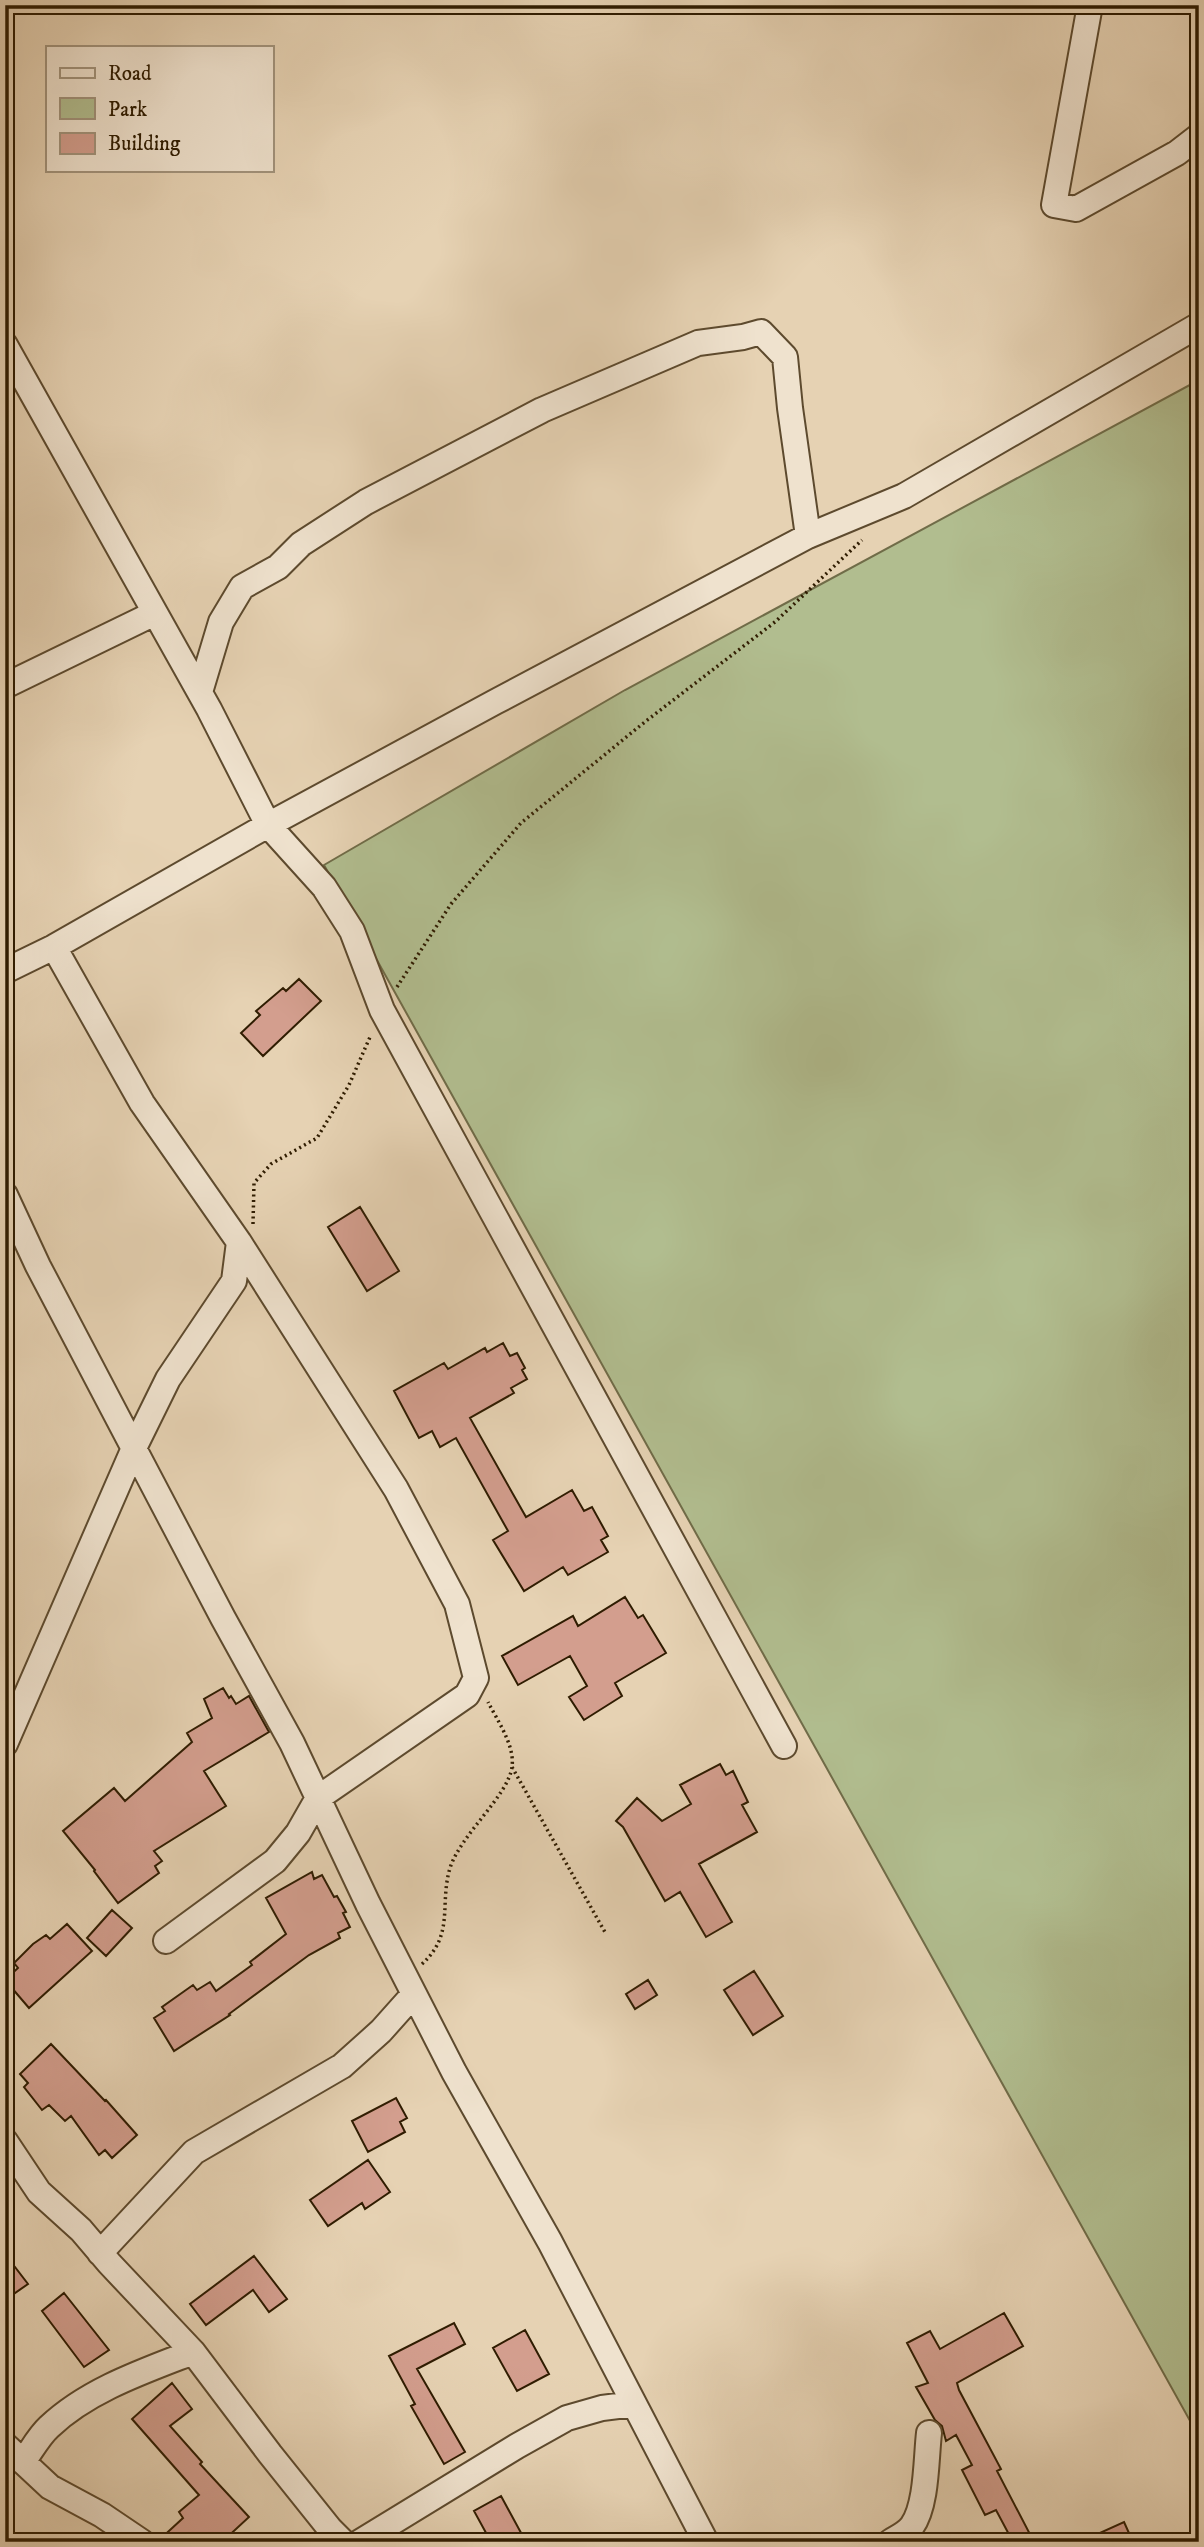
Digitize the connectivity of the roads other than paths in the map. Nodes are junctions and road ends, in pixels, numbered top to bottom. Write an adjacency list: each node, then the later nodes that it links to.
1 (1090, 5): 2 (street)
2 (1199, 136)
3 (1199, 325): 5 (street)
4 (5, 345): 6 (street)
5 (808, 536): 8 (street); 9 (street)
6 (155, 613): 7 (street); 8 (street)
7 (5, 686)
8 (200, 692): 9 (street)
9 (268, 825): 10 (street); 16 (street)
10 (54, 947): 11 (street); 13 (street)
11 (5, 971)
12 (5, 1195): 14 (street)
13 (239, 1242): 14 (street); 17 (street)
14 (134, 1448): 15 (street); 17 (street)
15 (5, 1744)
16 (784, 1746)
17 (318, 1798): 18 (street); 19 (street)
18 (166, 1941)
19 (409, 1984): 21 (street); 23 (street)
20 (5, 2141): 21 (street)
21 (100, 2253): 22 (street)
22 (193, 2352): 25 (street); 27 (street)
23 (634, 2404): 28 (street); 29 (street)
24 (929, 2433): 30 (street)
25 (14, 2454): 26 (street)
26 (142, 2542)
27 (343, 2542)
28 (360, 2542)
29 (706, 2542)
30 (890, 2542)

